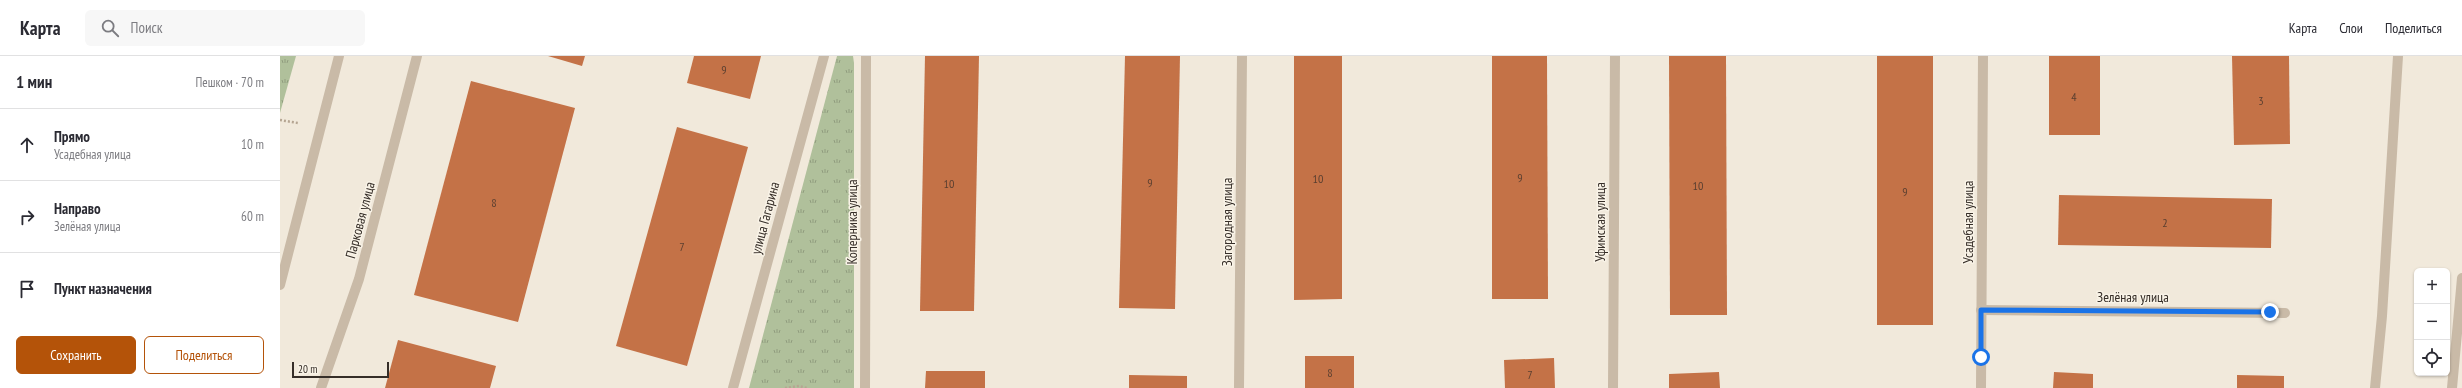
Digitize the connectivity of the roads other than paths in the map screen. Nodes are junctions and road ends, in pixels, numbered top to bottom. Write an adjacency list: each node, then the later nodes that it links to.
1 (339, 56): 10 (street)
2 (417, 56): 13 (street, Парковая улица)
3 (824, 56): 14 (street, улица Гагарина)
4 (866, 56): 15 (street, Коперника улица)
5 (1242, 56): 16 (street, Загородная улица)
6 (1615, 56): 17 (street, Уфимская улица)
7 (1983, 56): 11 (street, Усадебная улица)
8 (2398, 56): 19 (street)
9 (2462, 278): 20 (street)
10 (280, 285)
11 (1981, 310): 12 (street, Зелёная улица); 18 (street, Усадебная улица)
12 (2285, 313)
13 (321, 388)
14 (734, 388)
15 (865, 388)
16 (1239, 388)
17 (1613, 388)
18 (1981, 388)
19 (2375, 388)
20 (2452, 388)

